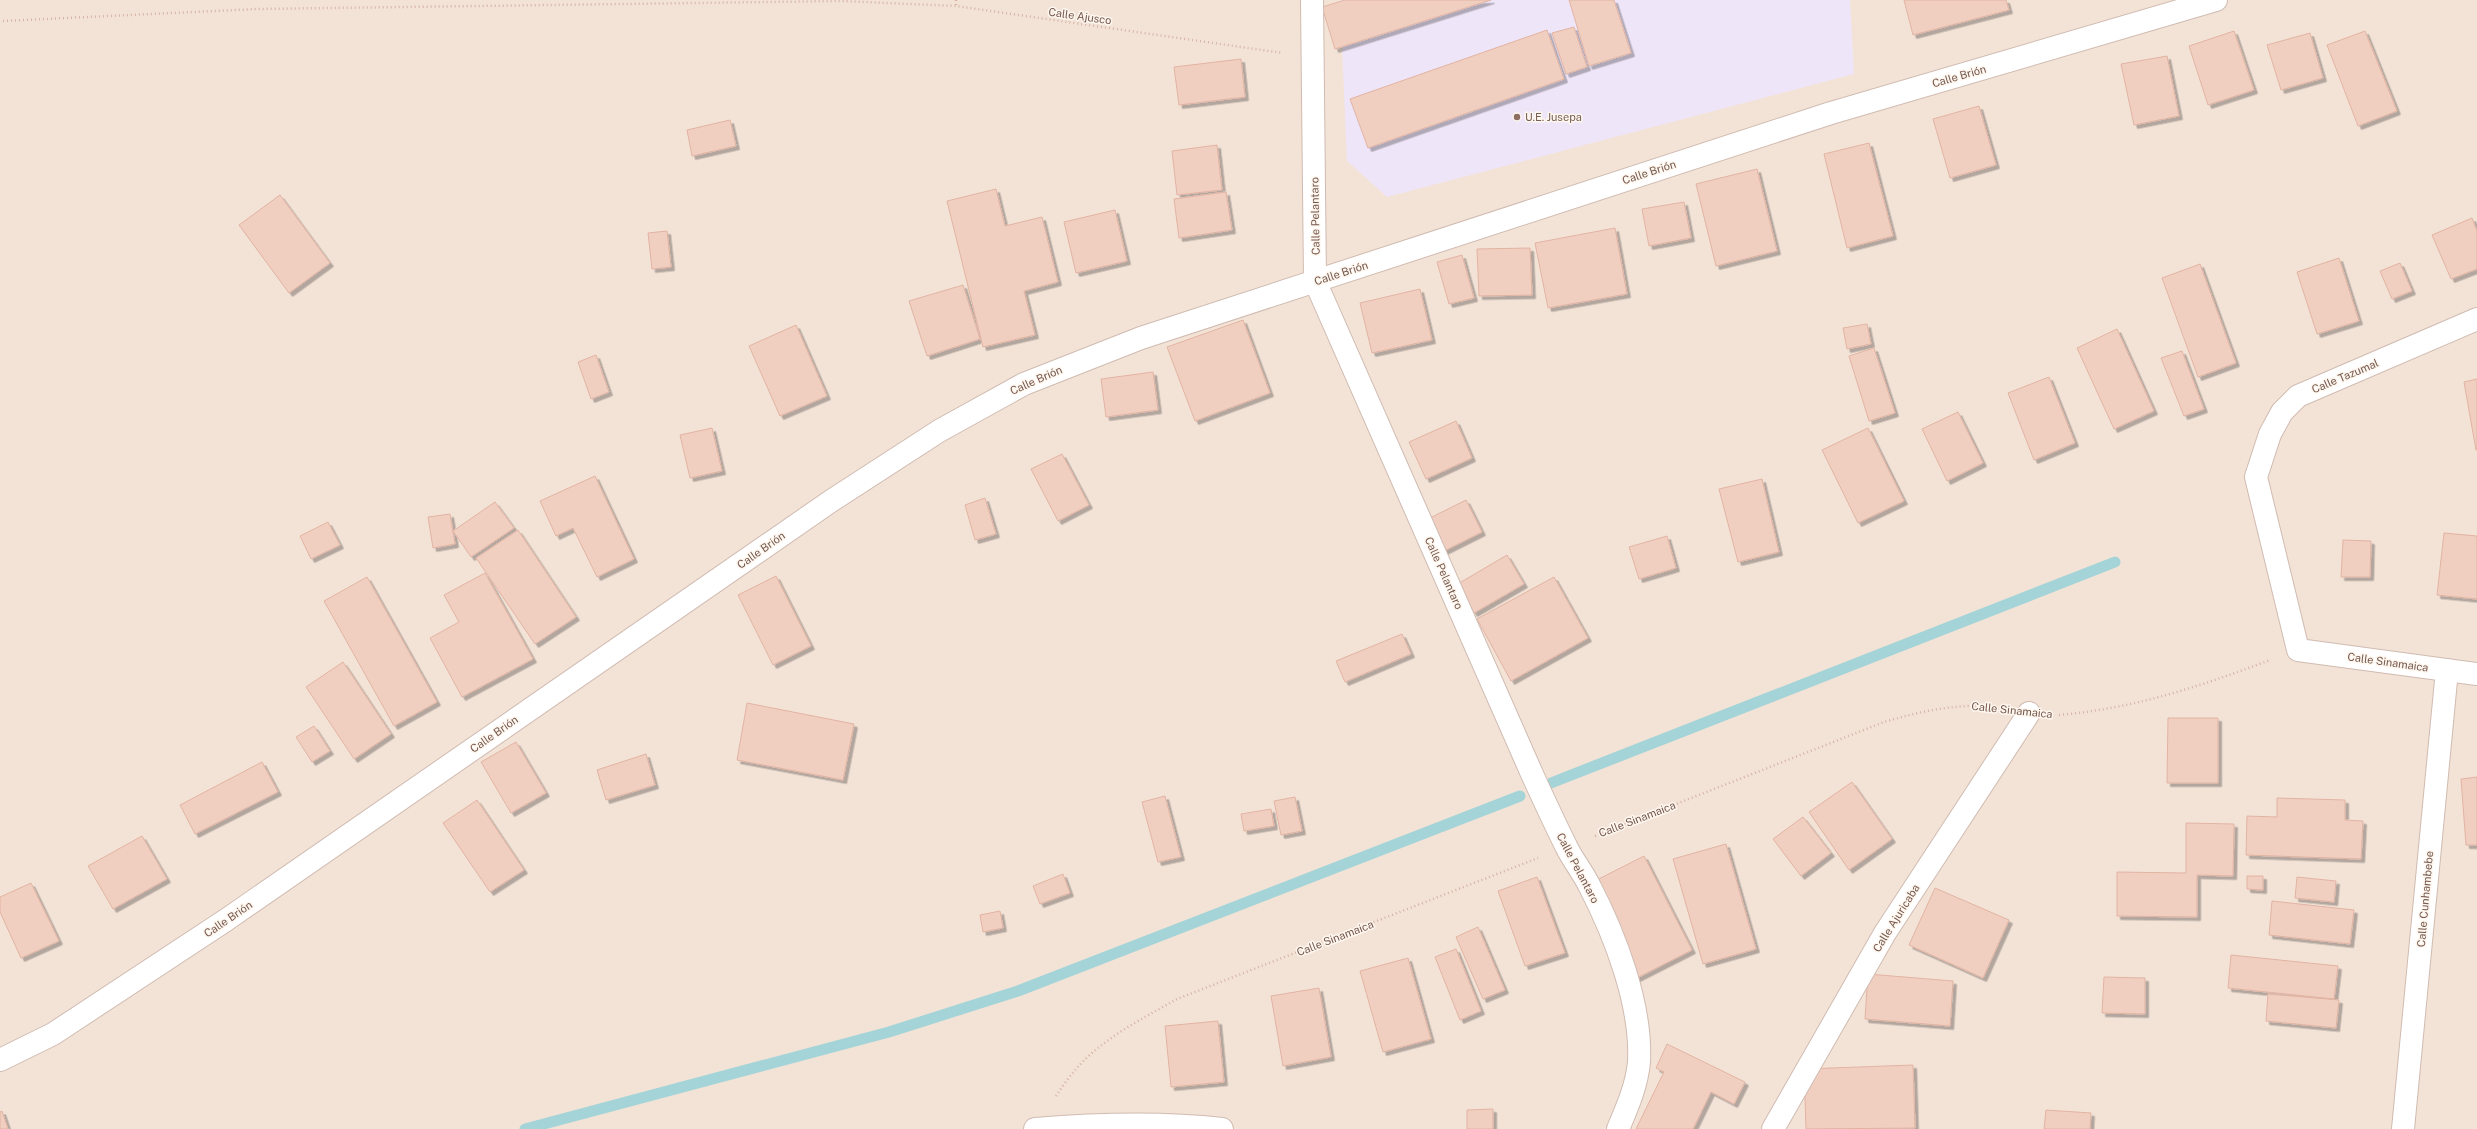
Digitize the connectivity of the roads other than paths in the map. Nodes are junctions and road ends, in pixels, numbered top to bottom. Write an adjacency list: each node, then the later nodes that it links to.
1 (1312, 0): 3 (street, Calle Pelantaro)
2 (2216, 0): 3 (street, Calle Brión)
3 (1315, 281): 9 (street, Calle Brión); 12 (street, Calle Pelantaro)
4 (2477, 319): 5 (street, Calle Tazumal)
5 (2298, 650): 6 (street, Calle Sinamaica)
6 (2447, 670): 7 (street, Calle Sinamaica); 14 (street, Calle Cunhambebe)
7 (2477, 674)
8 (2029, 713): 13 (street, Calle Ajuricaba)
9 (0, 1060)
10 (1035, 1129): 11 (street)
11 (1222, 1129)
12 (1618, 1129)
13 (1773, 1129)
14 (2403, 1129)

